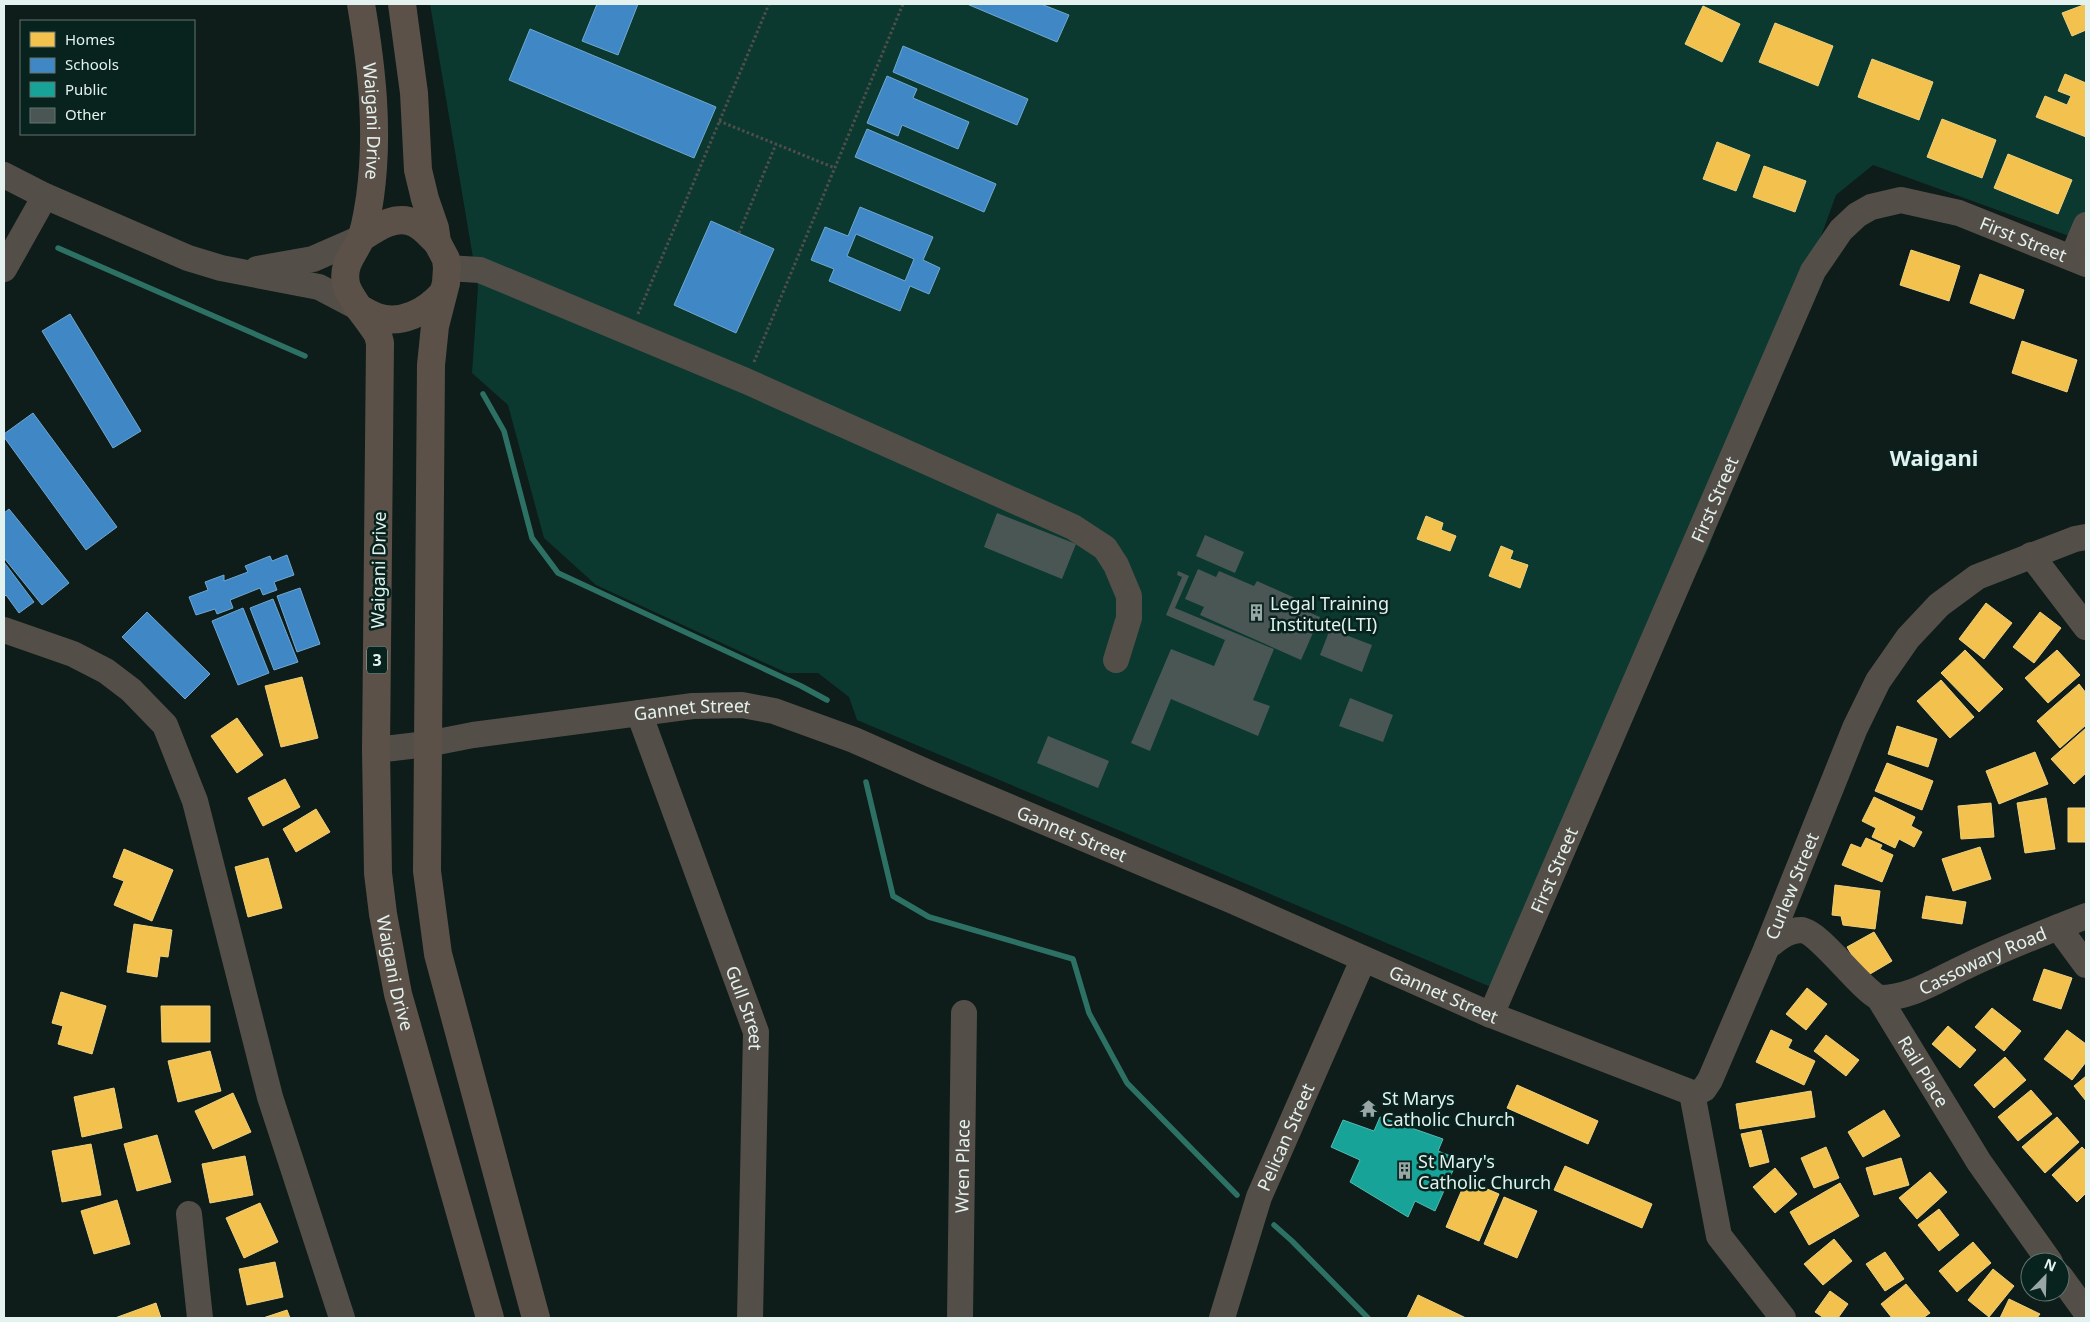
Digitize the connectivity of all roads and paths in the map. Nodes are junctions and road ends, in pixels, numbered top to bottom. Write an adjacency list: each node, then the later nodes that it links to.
1 (361, 4): 12 (highway, Waigani Drive / 3)
2 (402, 4): 13 (highway)
3 (769, 4): 5 (path)
4 (903, 4): 7 (path)
5 (720, 122): 6 (path); 20 (path)
6 (776, 144): 7 (path); 11 (path)
7 (835, 168): 21 (path)
8 (4, 175): 9 (street)
9 (45, 196): 16 (street); 17 (street)
10 (2086, 225): 14 (street)
11 (739, 233)
12 (361, 238): 13 (highway); 17 (street); 19 (highway, Waigani Drive / 3)
13 (437, 242): 15 (highway)
14 (2079, 261): 37 (street, First Street)
15 (447, 268): 18 (highway); 20 (street)
16 (4, 269)
17 (242, 272): 19 (street)
18 (442, 294): 19 (highway); 28 (highway)
19 (359, 308): 29 (highway, Waigani Drive / 3)
20 (630, 333): 21 (street)
21 (746, 381): 26 (street)
22 (2086, 537): 23 (street, Curlew Street)
23 (2031, 555): 24 (street); 32 (street, Curlew Street)
24 (2086, 627)
25 (4, 630): 44 (street)
26 (1116, 660)
27 (639, 713): 28 (street, Gannet Street); 33 (street, Gannet Street); 47 (street, Gull Street)
28 (427, 744): 29 (street, Gannet Street); 46 (highway)
29 (376, 750): 45 (highway, Waigani Drive / 3)
30 (2086, 916): 31 (street, Cassowary Road)
31 (2058, 927): 34 (street); 35 (street, Cassowary Road)
32 (1767, 948): 35 (street, Rail Place); 38 (street, Curlew Street)
33 (1364, 960): 37 (street, Gannet Street); 49 (street, Pelican Street)
34 (2086, 965)
35 (1879, 998): 40 (street, Rail Place)
36 (964, 1013): 48 (street, Wren Place)
37 (1491, 1015): 38 (street, Gannet Street)
38 (1692, 1093): 50 (street)
39 (189, 1214): 43 (street)
40 (2043, 1252)
41 (2070, 1290): 42 (street)
42 (2086, 1312)
43 (200, 1318)
44 (342, 1318)
45 (490, 1318)
46 (536, 1318)
47 (750, 1318)
48 (960, 1318)
49 (1222, 1318)
50 (1784, 1318)

